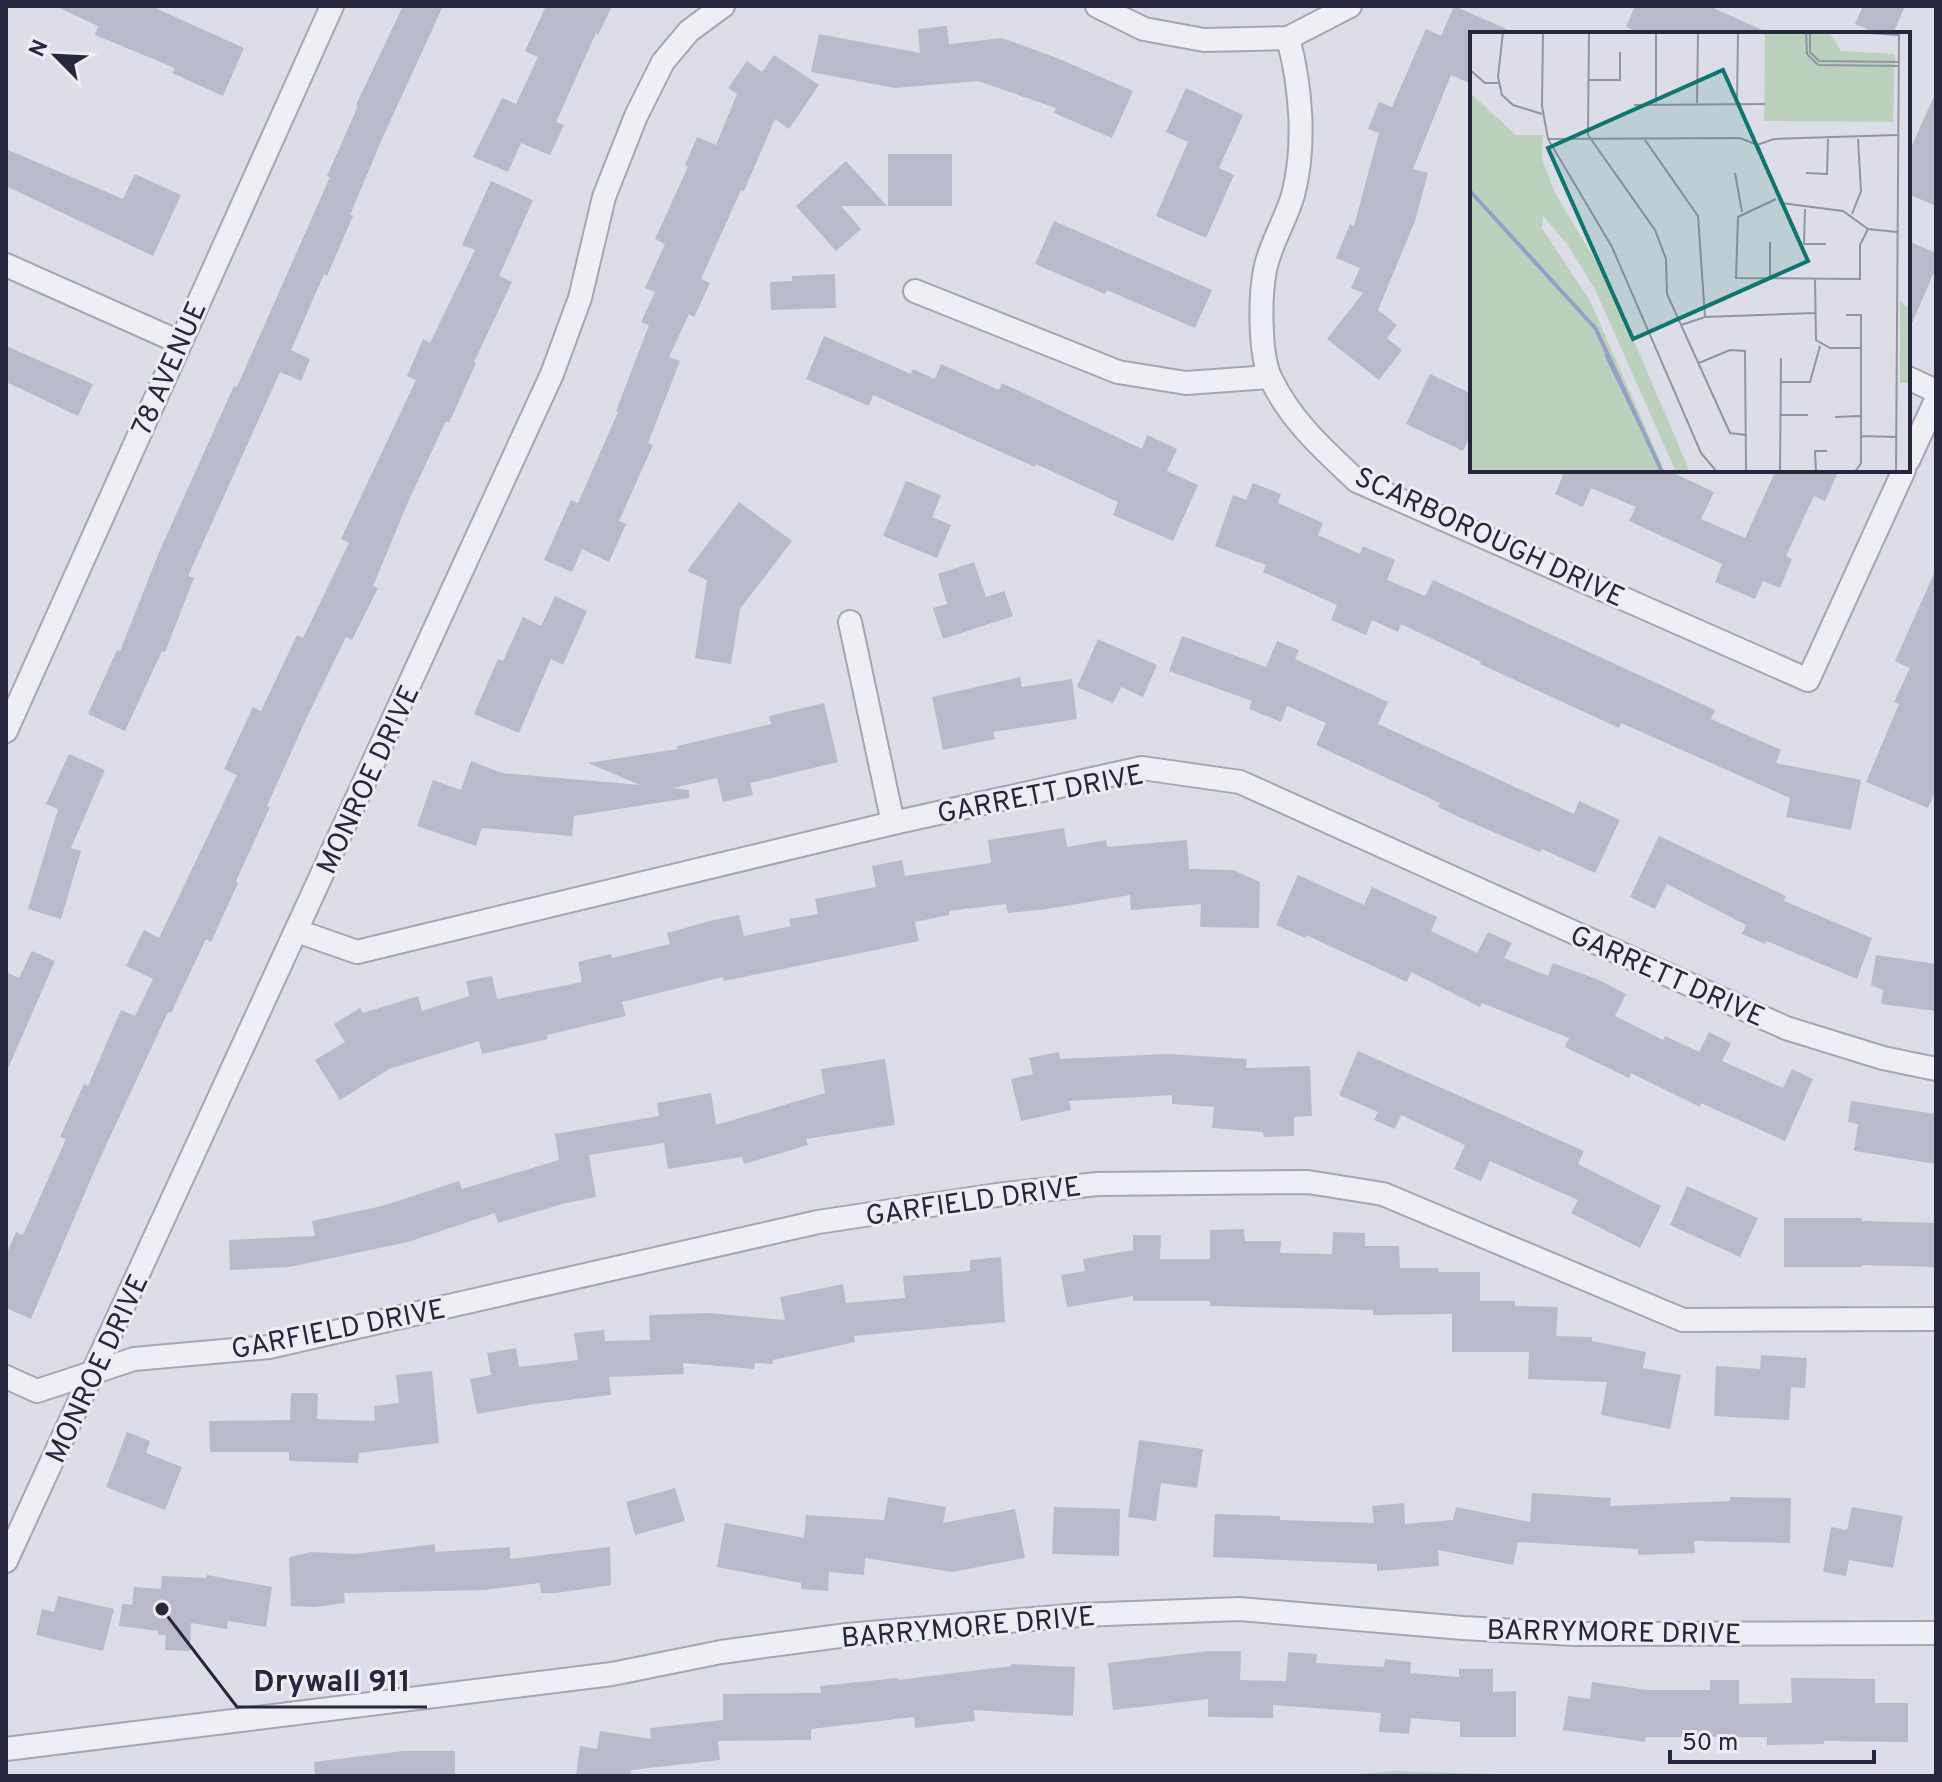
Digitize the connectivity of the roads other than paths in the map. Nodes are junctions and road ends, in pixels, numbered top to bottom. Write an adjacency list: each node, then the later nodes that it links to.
1 (723, 6): 19 (street, MONROE DRIVE)
2 (1097, 6): 5 (street)
3 (1350, 6): 5 (street)
4 (327, 8): 8 (street, 78 AVENUE)
5 (1288, 38): 9 (street, SCARBOROUGH DRIVE)
6 (6, 265): 8 (street)
7 (915, 291): 9 (street)
8 (179, 342): 16 (street, 78 AVENUE)
9 (1269, 377): 14 (street, SCARBOROUGH DRIVE)
10 (1910, 379): 11 (street)
11 (1936, 391)
12 (1936, 400): 13 (street)
13 (1910, 457)
14 (1903, 472)
15 (850, 622): 18 (street)
16 (14, 694): 17 (street, 78 AVENUE)
17 (6, 731)
18 (893, 823): 19 (street, GARRETT DRIVE); 20 (street, GARRETT DRIVE)
19 (297, 931): 22 (street, MONROE DRIVE)
20 (1936, 1069)
21 (1936, 1319): 22 (street, GARFIELD DRIVE)
22 (95, 1371): 23 (street, GARFIELD DRIVE); 24 (street, MONROE DRIVE)
23 (6, 1377)
24 (6, 1561)
25 (1936, 1633): 26 (street, BARRYMORE DRIVE)
26 (6, 1749)

